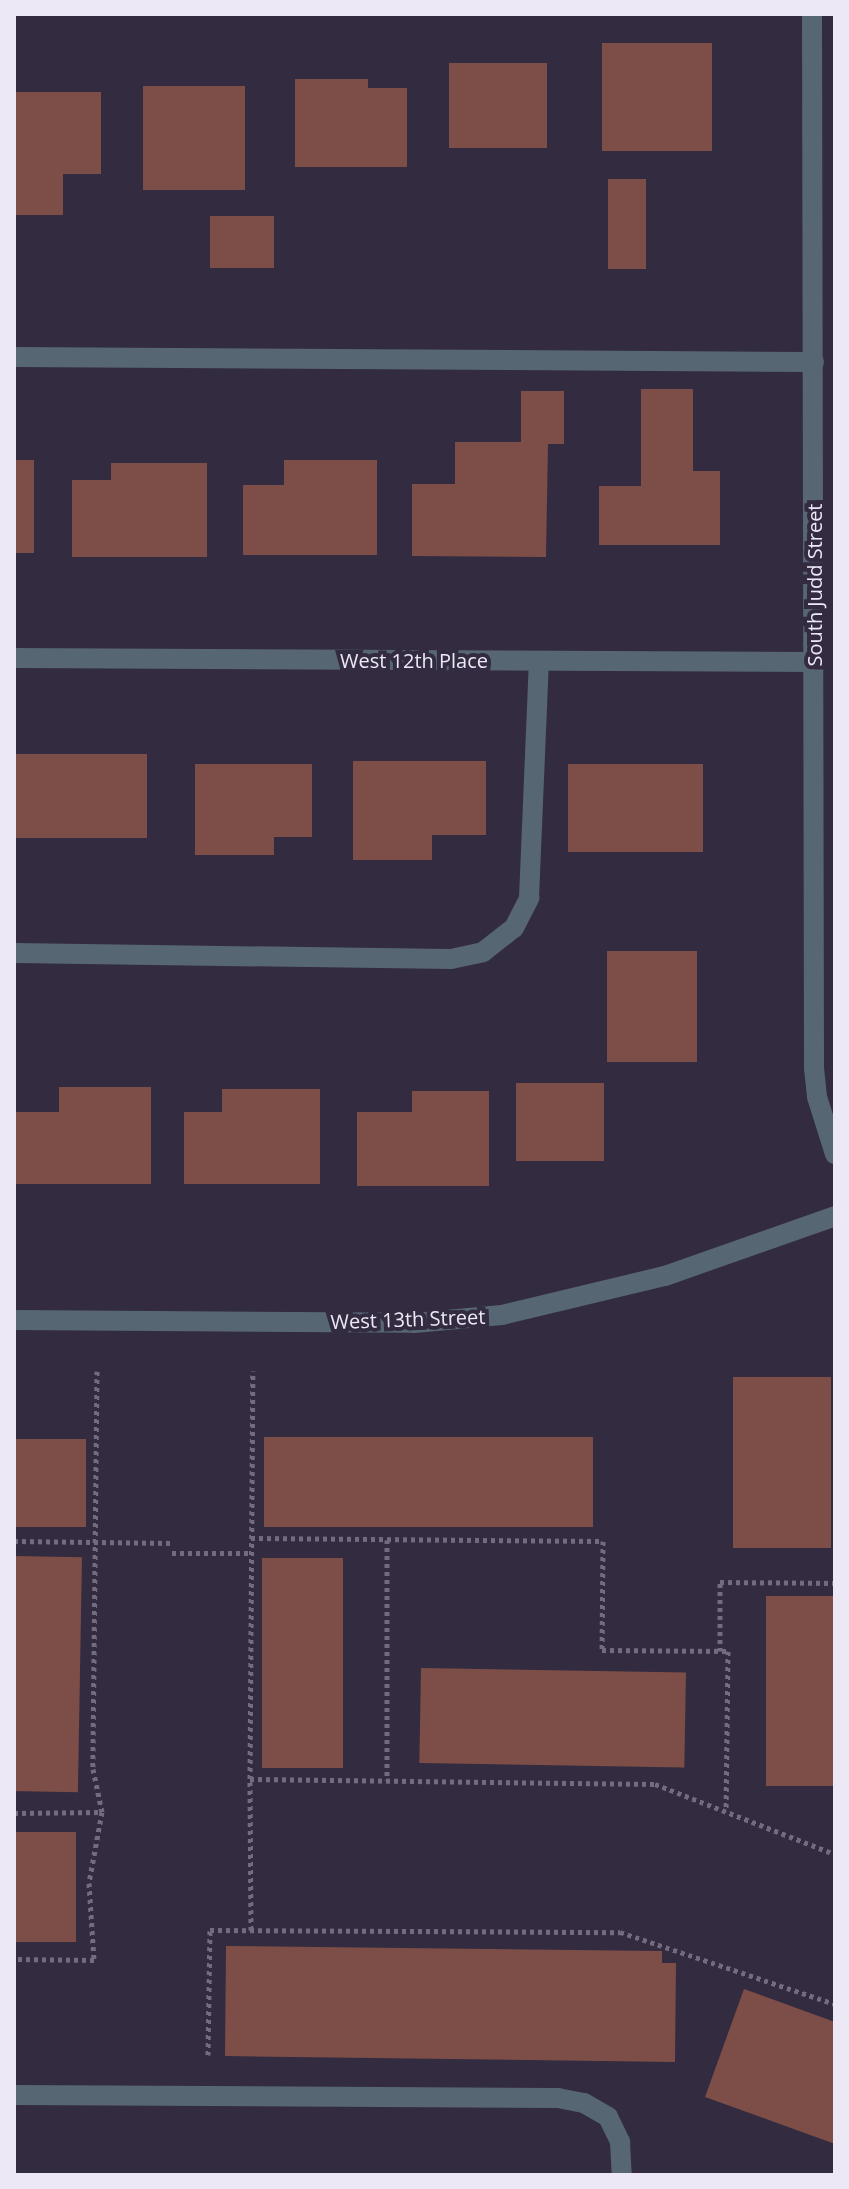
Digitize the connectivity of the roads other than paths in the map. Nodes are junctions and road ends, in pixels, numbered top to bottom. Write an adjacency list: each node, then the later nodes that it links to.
1 (812, 14): 3 (street, South Judd Street)
2 (14, 357): 3 (street)
3 (814, 362): 6 (street, South Judd Street)
4 (14, 658): 5 (street, West 12th Place)
5 (539, 661): 6 (street, West 12th Place); 7 (street)
6 (814, 662): 8 (street, South Judd Street)
7 (14, 953)
8 (835, 1154)
9 (835, 1216): 10 (street, West 13th Street)
10 (14, 1320)
11 (14, 2095): 12 (street)
12 (622, 2175)

